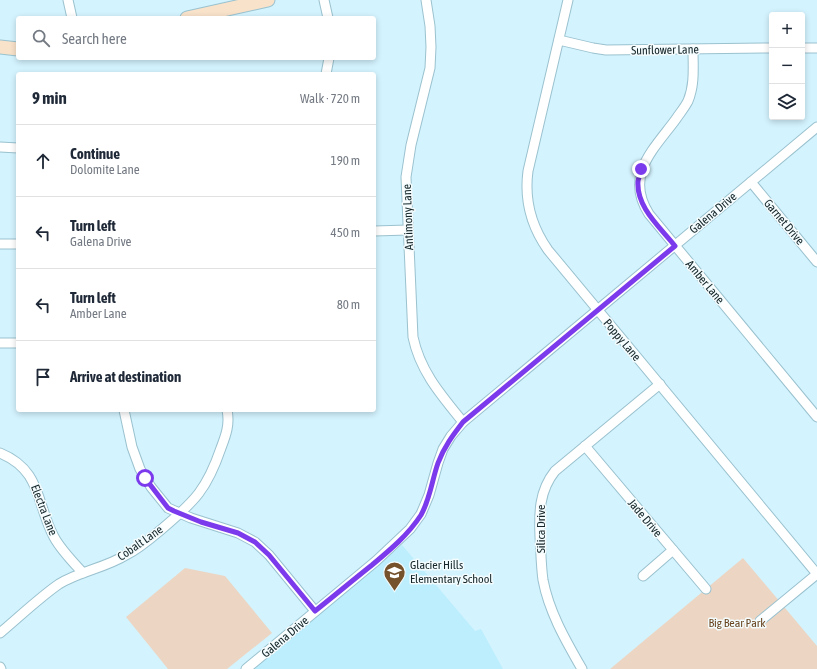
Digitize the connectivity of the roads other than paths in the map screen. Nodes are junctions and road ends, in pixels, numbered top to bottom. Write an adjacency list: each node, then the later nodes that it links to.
1 (68, 0): 6 (street)
2 (268, 0): 7 (main road)
3 (324, 0): 8 (street)
4 (426, 0): 22 (street, Antimony Lane)
5 (568, 0): 9 (street, Poppy Lane)
6 (72, 16)
7 (196, 16)
8 (328, 16)
9 (559, 40): 15 (street, Sunflower Lane); 28 (street, Poppy Lane)
10 (0, 46): 11 (main road)
11 (16, 48)
12 (769, 48): 15 (street, Sunflower Lane)
13 (805, 48): 14 (street)
14 (817, 48)
15 (693, 49): 26 (street, Amber Lane)
16 (329, 60): 17 (street)
17 (326, 72)
18 (817, 127): 21 (street, Galena Drive)
19 (0, 147): 20 (street)
20 (16, 148)
21 (751, 182): 26 (street, Galena Drive); 27 (street, Garnet Drive)
22 (408, 230): 23 (street); 35 (street, Antimony Lane)
23 (376, 231)
24 (0, 244): 25 (street)
25 (16, 244)
26 (675, 246): 28 (street, Galena Drive); 34 (street, Amber Lane)
27 (817, 262)
28 (598, 310): 31 (street, Poppy Lane); 35 (street, Galena Drive)
29 (0, 343): 30 (street)
30 (16, 343)
31 (660, 384): 36 (street, Silica Drive); 41 (street, Poppy Lane)
32 (124, 412): 38 (street)
33 (227, 412): 38 (street, Cobalt Lane)
34 (817, 417)
35 (463, 422): 44 (street, Galena Drive)
36 (585, 446): 39 (street, Jade Drive); 48 (street, Silica Drive)
37 (0, 453): 40 (street, Electra Lane)
38 (180, 514): 40 (street, Cobalt Lane); 44 (street)
39 (673, 550): 42 (street); 43 (street, Jade Drive)
40 (83, 573): 46 (street, Cobalt Lane)
41 (817, 574): 45 (street)
42 (643, 576)
43 (706, 589)
44 (315, 611): 47 (street, Galena Drive)
45 (760, 621)
46 (0, 633)
47 (246, 669)
48 (582, 669)

